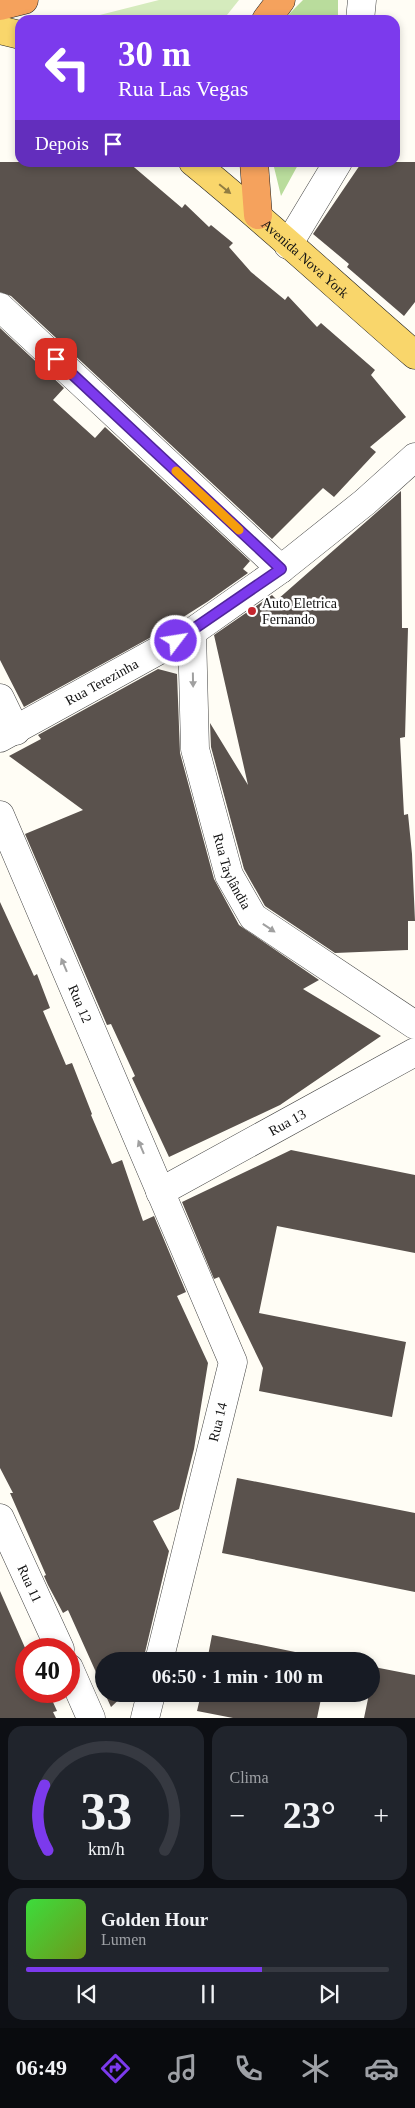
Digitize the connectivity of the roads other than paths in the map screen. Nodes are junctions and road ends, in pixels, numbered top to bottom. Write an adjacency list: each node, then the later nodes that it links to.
1 (24, 0): 4 (highway)
2 (281, 0): 5 (highway)
3 (362, 0): 6 (street)
4 (0, 6)
5 (270, 15)
6 (360, 15)
7 (0, 30): 8 (main road)
8 (15, 34)
9 (199, 167): 12 (main road, Avenida Nova York, one-way to 12)
10 (254, 167): 12 (highway)
11 (335, 167): 13 (street)
12 (258, 215): 13 (main road, Avenida Nova York)
13 (288, 245): 15 (main road, Avenida Nova York)
14 (0, 307): 17 (street)
15 (415, 355)
16 (415, 457): 17 (street, Rua Terezinha)
17 (281, 569): 18 (street, Rua Terezinha)
18 (192, 632): 20 (street, Rua Terezinha); 22 (street, Rua Taylândia, one-way to 22)
19 (0, 698): 20 (street)
20 (8, 735)
21 (0, 815): 24 (street, Rua 12, one-way to 21)
22 (415, 1025)
23 (415, 1052): 24 (street, Rua 13)
24 (160, 1192): 27 (street, Rua 14)
25 (0, 1518): 26 (street, Rua 11)
26 (55, 1638)
27 (161, 1652)
28 (80, 1693): 30 (street)
29 (149, 1702): 31 (street)
30 (91, 1718)
31 (145, 1718)

